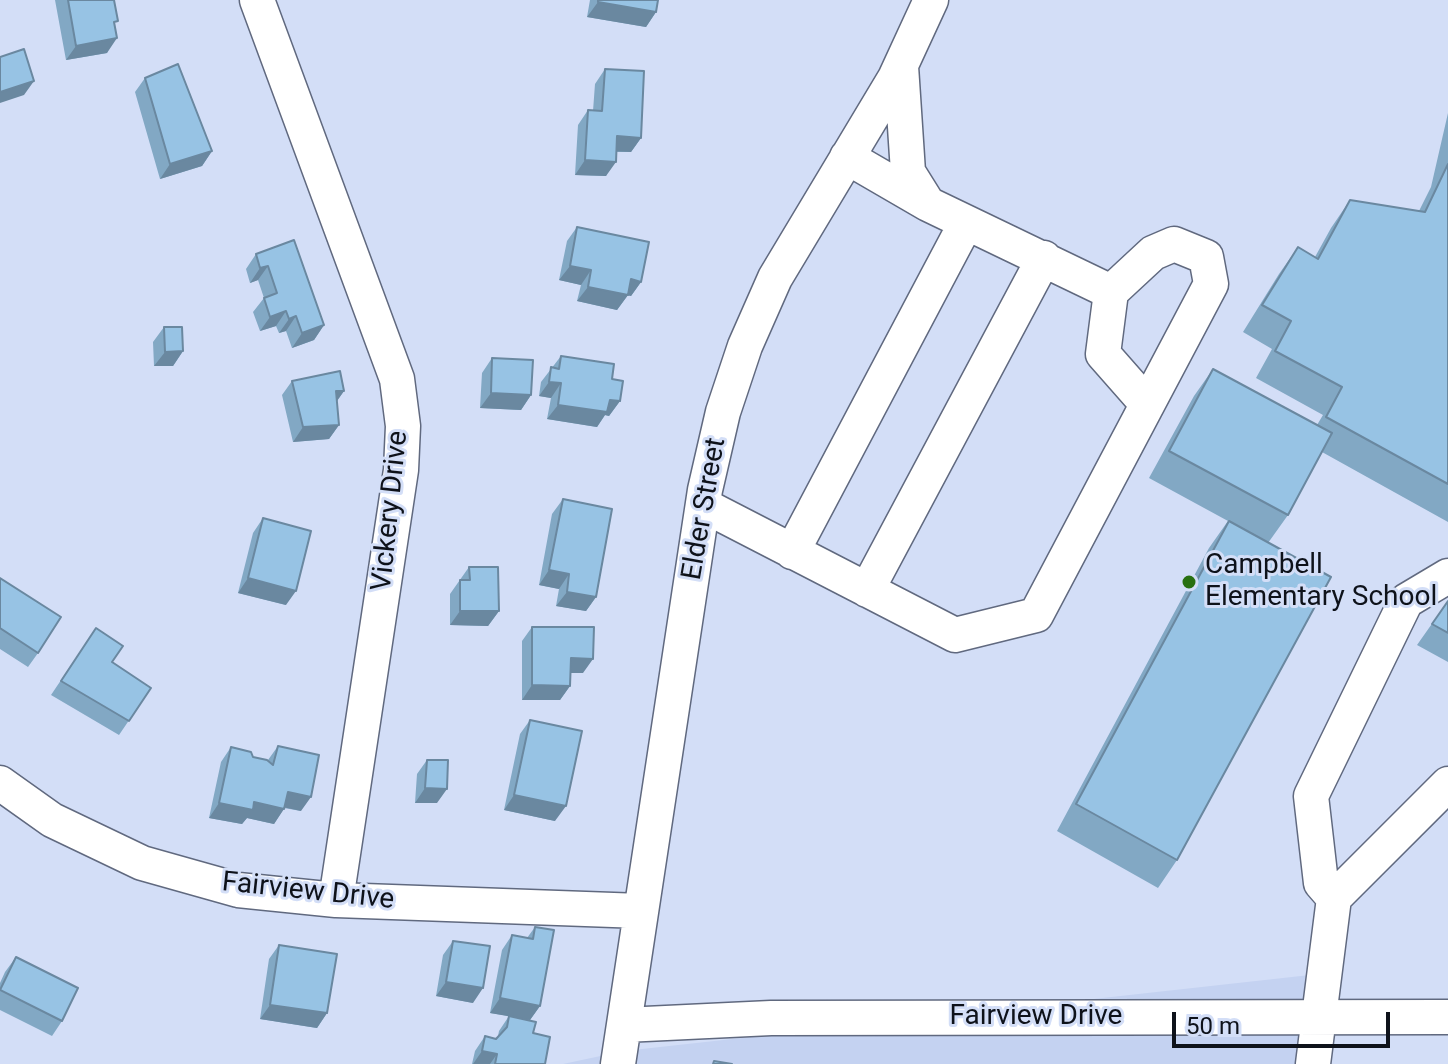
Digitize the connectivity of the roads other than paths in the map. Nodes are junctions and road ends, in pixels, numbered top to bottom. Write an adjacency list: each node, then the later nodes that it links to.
1 (257, 0): 17 (street, Vickery Drive)
2 (931, 0): 3 (street, Elder Street)
3 (901, 66): 4 (street, Elder Street); 5 (street)
4 (847, 157): 5 (street); 10 (street, Elder Street)
5 (928, 204): 6 (street)
6 (966, 223): 7 (street); 11 (street)
7 (1044, 258): 8 (street); 13 (street)
8 (1111, 292): 9 (street); 9 (street)
9 (1147, 404): 13 (street)
10 (703, 505): 11 (street); 18 (street, Elder Street)
11 (792, 552): 13 (street)
12 (1448, 576): 16 (street)
13 (867, 590)
14 (0, 783): 17 (street, Fairview Drive)
15 (1448, 784): 16 (street)
16 (1334, 898): 19 (street)
17 (336, 900): 18 (street, Fairview Drive)
18 (641, 911): 21 (street, Elder Street)
19 (1317, 1016): 20 (street, Fairview Drive); 21 (street, Fairview Drive); 23 (street)
20 (1448, 1017)
21 (624, 1025): 22 (street, Elder Street)
22 (618, 1064)
23 (1313, 1064)

